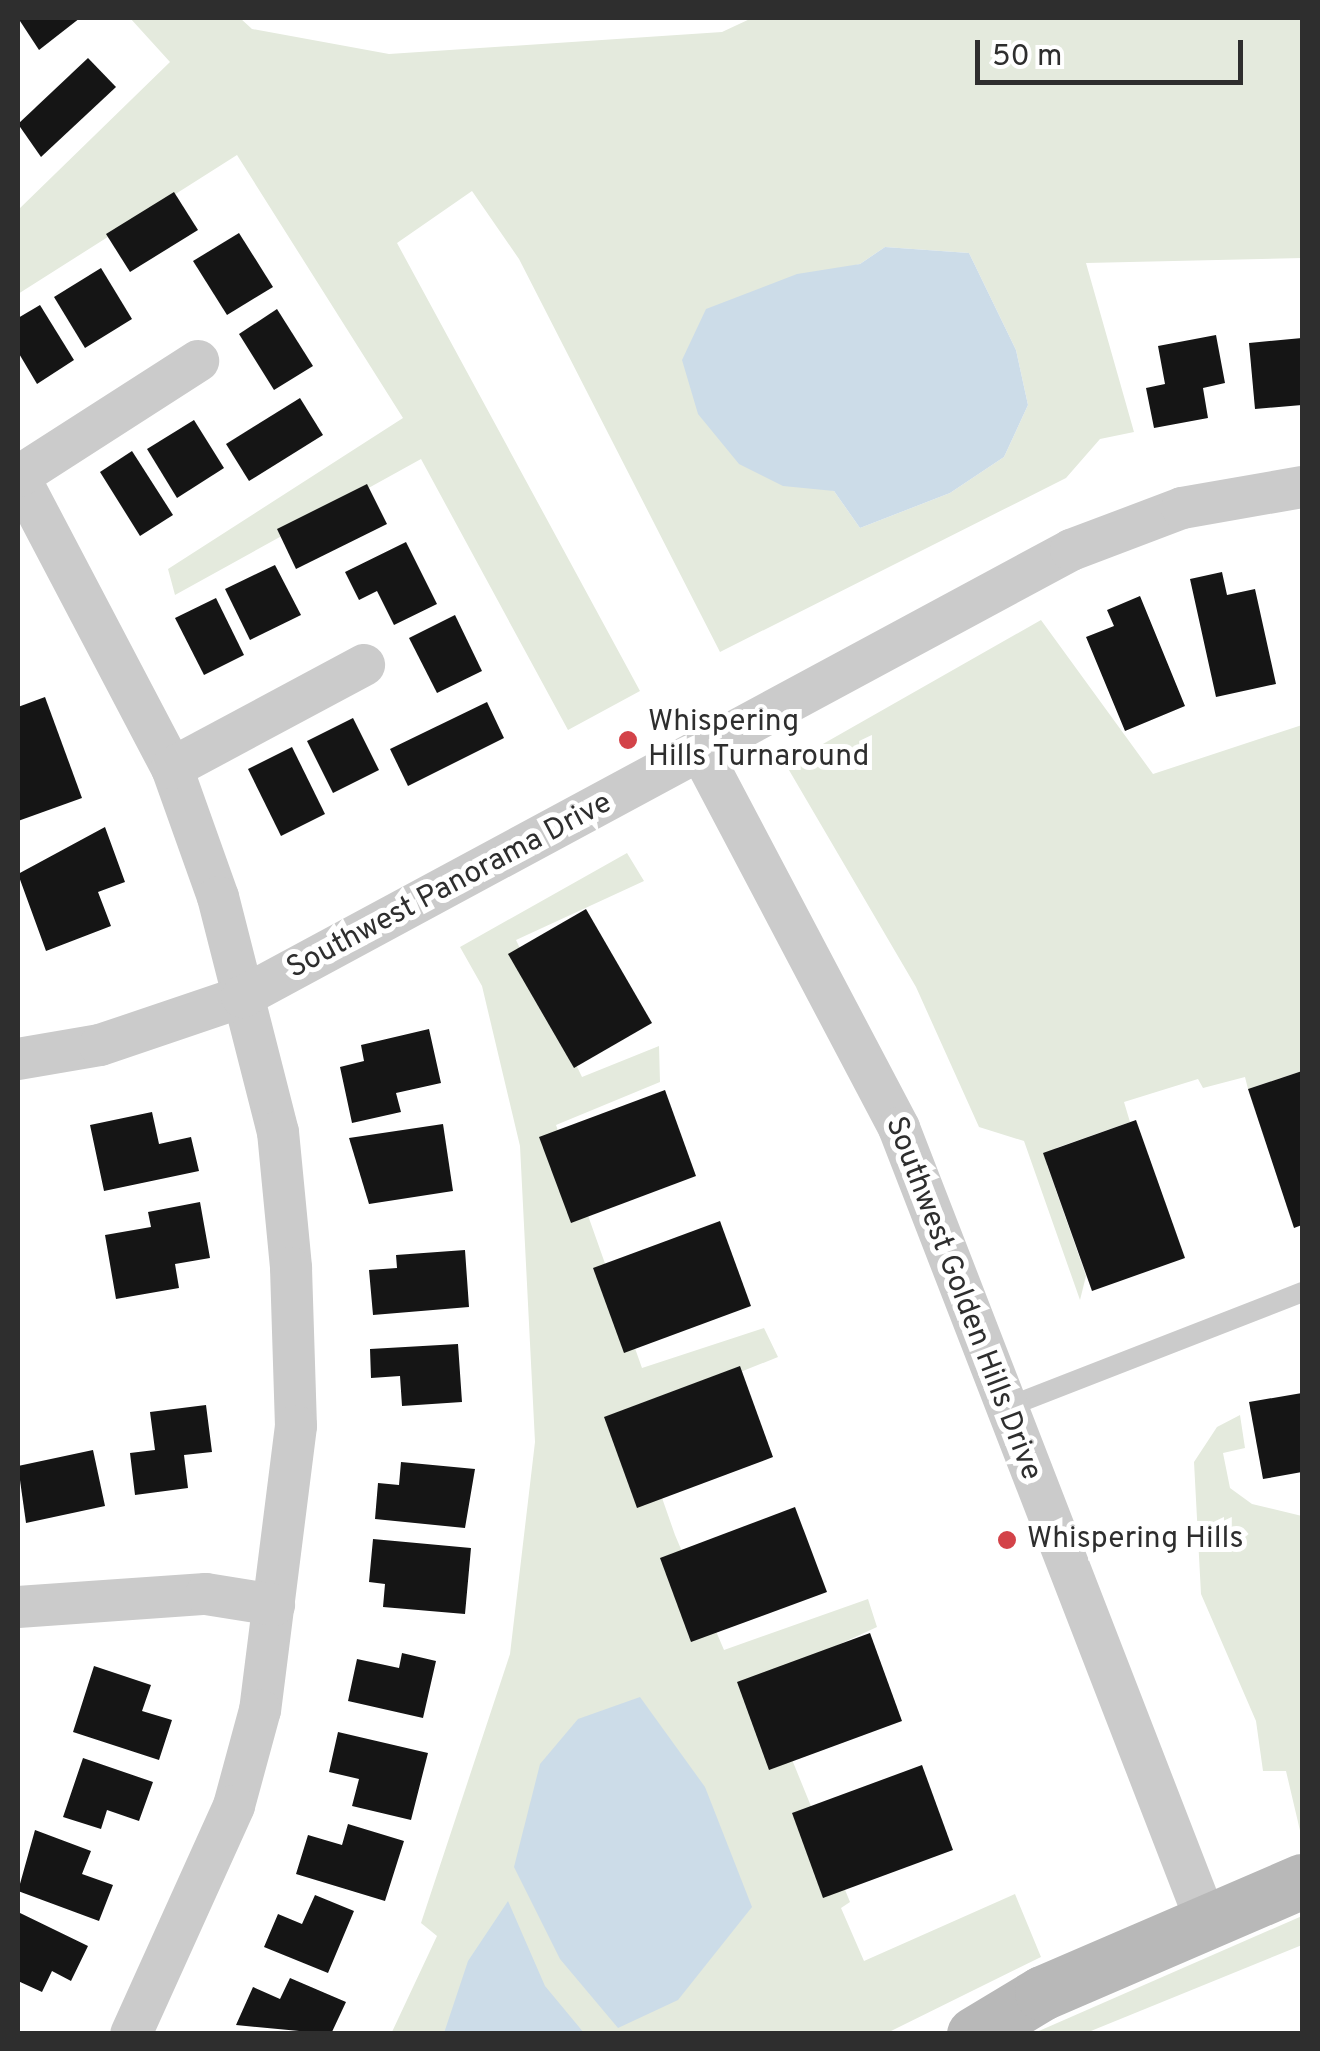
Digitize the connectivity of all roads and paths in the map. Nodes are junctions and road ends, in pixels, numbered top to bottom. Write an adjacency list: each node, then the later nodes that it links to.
1 (198, 361): 2 (street)
2 (18, 475): 6 (street)
3 (1302, 486): 5 (street, Southwest Panorama Drive)
4 (364, 665): 6 (street)
5 (702, 754): 7 (street, Southwest Panorama Drive); 10 (street, Southwest Golden Hills Drive)
6 (172, 768): 7 (street)
7 (242, 996): 8 (street, Southwest Panorama Drive); 11 (street)
8 (18, 1059)
9 (1302, 1292): 10 (lane)
10 (1005, 1408): 14 (street, Southwest Golden Hills Drive)
11 (274, 1605): 12 (street); 15 (street)
12 (18, 1607)
13 (1302, 1881): 14 (main road)
14 (1205, 1918): 16 (main road)
15 (131, 2034)
16 (974, 2034)

